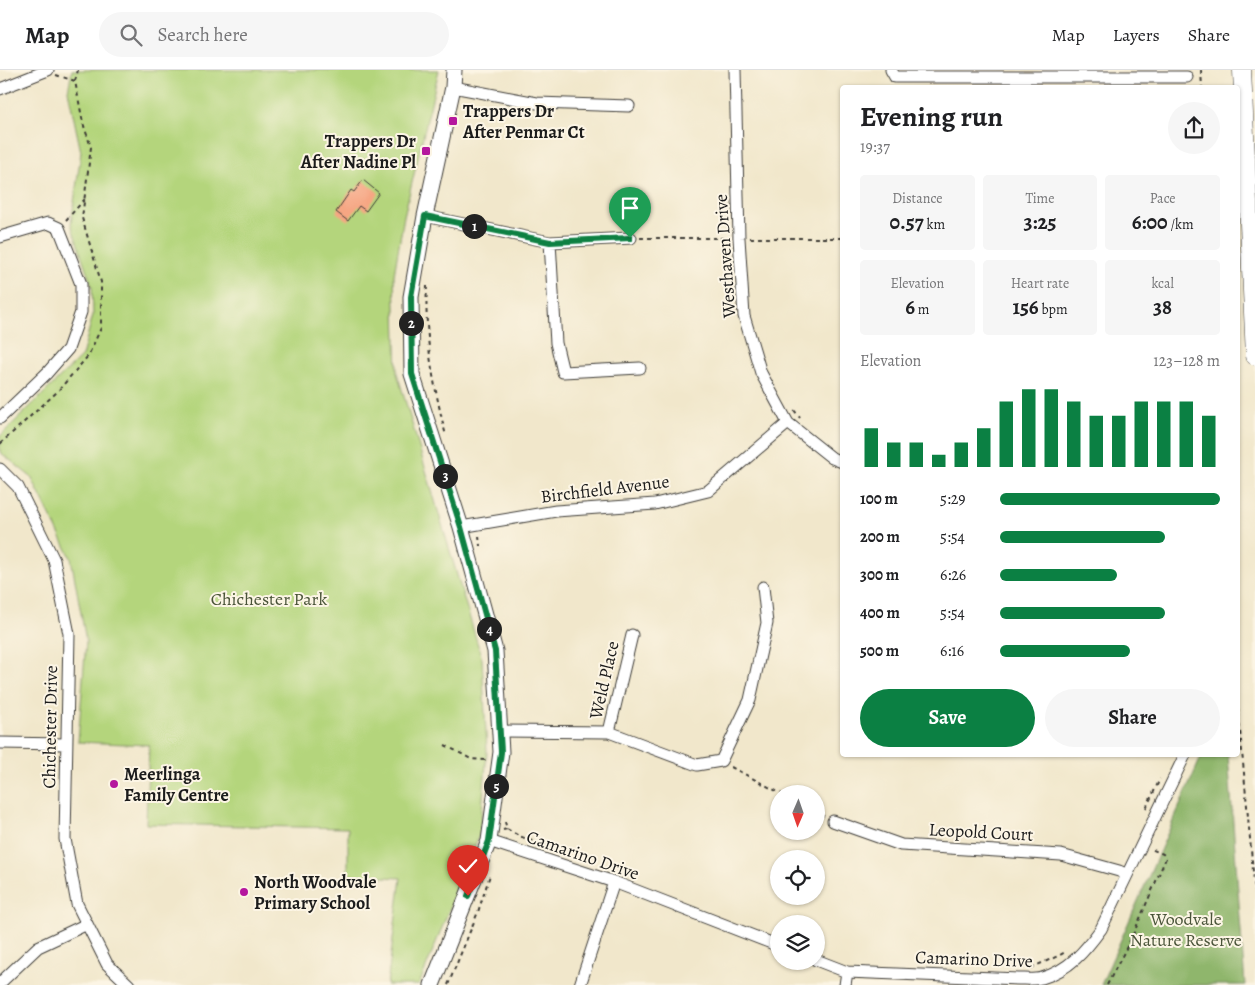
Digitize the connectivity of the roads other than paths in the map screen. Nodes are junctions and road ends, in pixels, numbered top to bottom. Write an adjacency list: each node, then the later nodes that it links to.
1 (454, 70): 7 (main road)
2 (735, 70): 17 (street, Westhaven Drive)
3 (891, 70): 6 (street)
4 (1242, 70): 14 (highway)
5 (47, 71): 8 (street)
6 (1187, 78)
7 (453, 87): 9 (street); 10 (main road)
8 (0, 88)
9 (629, 106)
10 (425, 216): 13 (street); 20 (main road)
11 (0, 237): 16 (street)
12 (630, 238): 13 (street)
13 (550, 242): 15 (street)
14 (1255, 356)
15 (640, 368)
16 (0, 418)
17 (788, 423): 18 (street, Westhaven Drive); 20 (street, Birchfield Avenue)
18 (840, 461)
19 (0, 469): 26 (street, Chichester Drive)
20 (461, 527): 23 (main road)
21 (763, 586): 24 (street)
22 (632, 634): 24 (street, Weld Place)
23 (500, 731): 24 (street); 29 (main road)
24 (609, 732)
25 (0, 742): 26 (street)
26 (66, 744): 32 (street, Chichester Drive)
27 (1183, 757): 30 (street, Camarino Drive)
28 (833, 821): 30 (street, Leopold Court)
29 (489, 841): 31 (street, Camarino Drive); 39 (main road)
30 (1127, 875): 36 (street, Camarino Drive)
31 (614, 882): 33 (street, Camarino Drive); 40 (street)
32 (87, 924): 37 (street); 38 (street, Chichester Drive)
33 (770, 943)
34 (825, 963): 35 (street, Camarino Drive)
35 (847, 972): 36 (street, Camarino Drive); 41 (street)
36 (1001, 982)
37 (0, 984)
38 (129, 985)
39 (432, 985)
40 (580, 985)
41 (845, 985)

